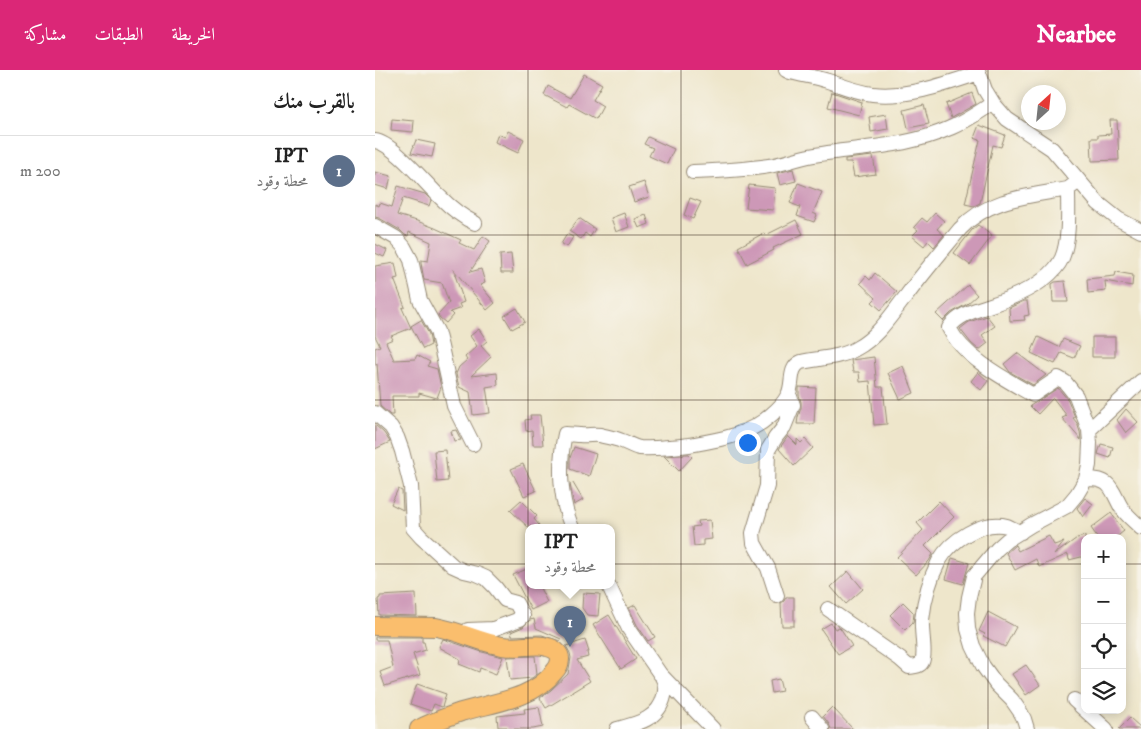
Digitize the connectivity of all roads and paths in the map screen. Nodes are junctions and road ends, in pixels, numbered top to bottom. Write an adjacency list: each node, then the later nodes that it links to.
1 (785, 70): 2 (street)
2 (978, 72): 3 (street)
3 (993, 103): 5 (street); 6 (street)
4 (375, 141): 7 (street)
5 (693, 172)
6 (1074, 185): 9 (street); 11 (street); 13 (street)
7 (475, 223)
8 (375, 226): 14 (street)
9 (1141, 231)
10 (1141, 381): 13 (street)
11 (789, 394): 16 (street); 20 (street)
12 (375, 413): 23 (street)
13 (1089, 430): 15 (street)
14 (473, 444)
15 (1086, 479): 17 (street); 18 (street)
16 (570, 524)
17 (1141, 528)
18 (1021, 532): 21 (street); 29 (street)
19 (610, 589): 24 (street)
20 (777, 596)
21 (828, 609)
22 (375, 626): 23 (main road)
23 (469, 638): 30 (main road)
24 (660, 674): 31 (street); 32 (street)
25 (1074, 700): 26 (street)
26 (1081, 706)
27 (1089, 714): 35 (street)
28 (812, 717): 33 (street)
29 (1026, 724): 34 (street)
30 (419, 729)
31 (617, 729)
32 (713, 729)
33 (822, 729)
34 (1037, 729)
35 (1106, 729)

